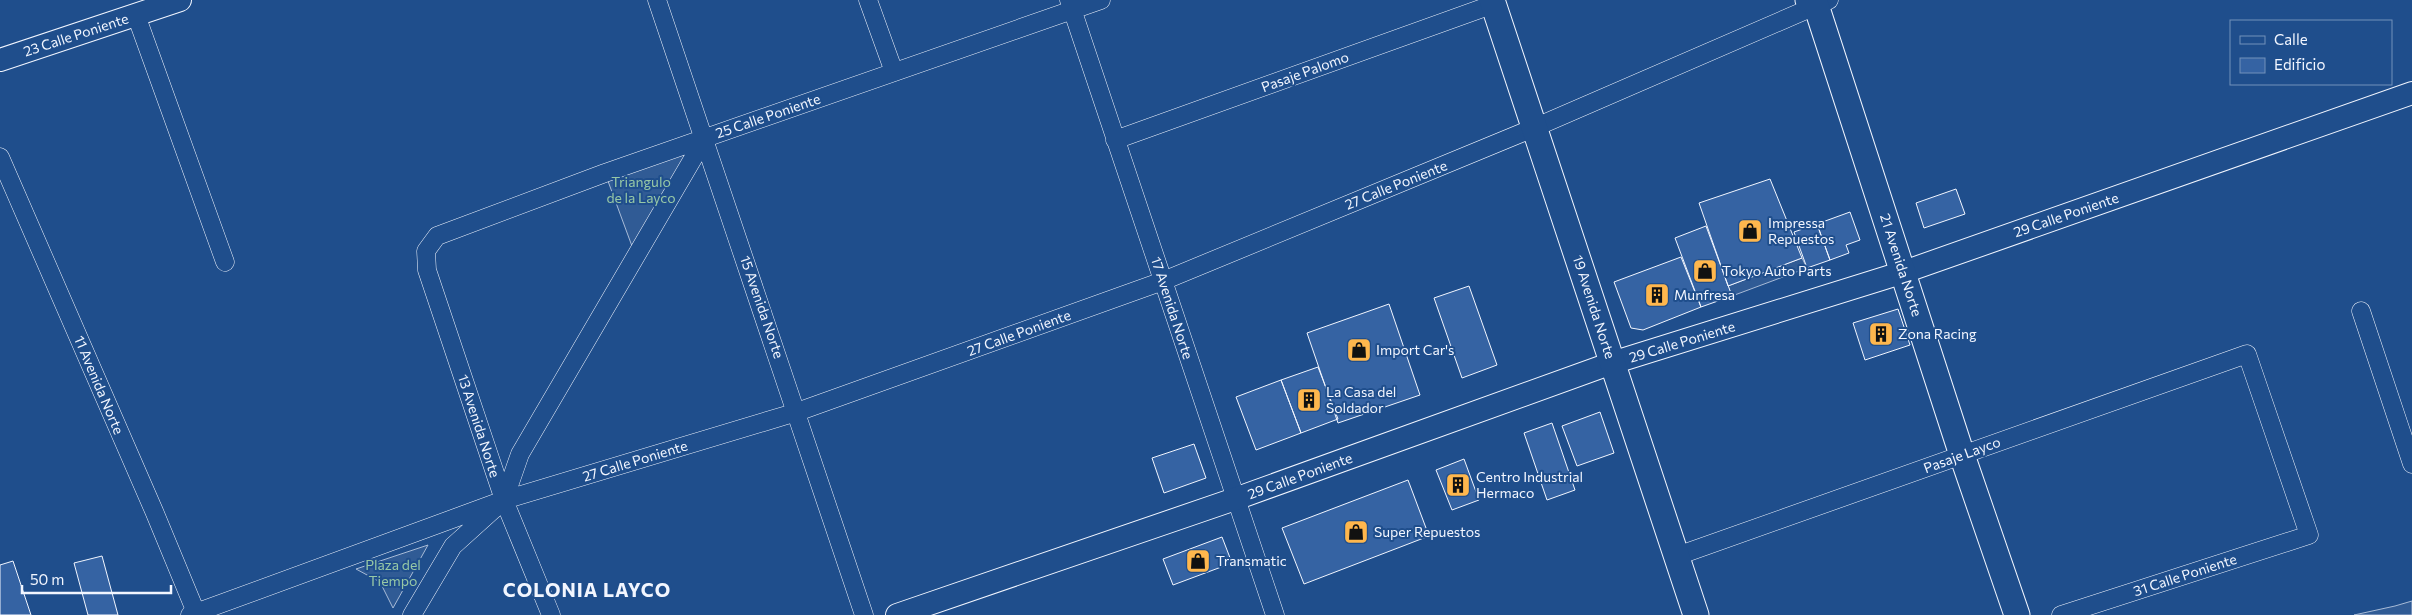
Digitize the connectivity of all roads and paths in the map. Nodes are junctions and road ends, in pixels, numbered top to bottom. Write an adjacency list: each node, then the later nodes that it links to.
1 (180, 0): 8 (street, 23 Calle Poniente)
2 (657, 0): 13 (street, 15 Avenida Norte)
3 (868, 0): 10 (street)
4 (1101, 0): 7 (street, 25 Calle Poniente)
5 (1817, 1): 12 (street, 27 Calle Poniente); 18 (main road, 21 Avenida Norte)
6 (1493, 2): 12 (main road, 19 Avenida Norte); 14 (street, Pasaje Palomo)
7 (1071, 5): 10 (street, 25 Calle Poniente); 14 (street, 17 Avenida Norte)
8 (136, 15): 9 (street, 23 Calle Poniente); 17 (street)
9 (0, 60)
10 (894, 72): 13 (street, 25 Calle Poniente)
11 (2412, 93): 18 (street, 29 Calle Poniente)
12 (1536, 127): 19 (street, 27 Calle Poniente); 21 (main road, 19 Avenida Norte)
13 (705, 138): 16 (street, 25 Calle Poniente); 22 (street, 15 Avenida Norte); 26 (street)
14 (1115, 140): 19 (street, 17 Avenida Norte)
15 (0, 157): 29 (street, 11 Avenida Norte)
16 (438, 236): 26 (street, 13 Avenida Norte)
17 (225, 262)
18 (1904, 272): 21 (street, 29 Calle Poniente); 23 (main road, 21 Avenida Norte)
19 (1163, 281): 22 (street, 27 Calle Poniente); 25 (street, 17 Avenida Norte)
20 (2362, 312): 24 (street)
21 (1612, 363): 25 (street, 29 Calle Poniente); 28 (main road, 19 Avenida Norte)
22 (797, 412): 26 (street, 27 Calle Poniente); 32 (street, 15 Avenida Norte)
23 (1962, 455): 27 (street, Pasaje Layco); 28 (street, Pasaje Layco); 36 (main road, 21 Avenida Norte)
24 (2412, 464)
25 (1235, 499): 33 (street, 29 Calle Poniente); 34 (street, 17 Avenida Norte)
26 (504, 500): 29 (street, 27 Calle Poniente); 30 (street); 31 (street, 13 Avenida Norte)
27 (2309, 536): 37 (street, 31 Calle Poniente)
28 (1676, 556): 35 (main road, 19 Avenida Norte)
29 (194, 614)
30 (412, 615)
31 (551, 615)
32 (864, 615)
33 (896, 615)
34 (1275, 615)
35 (1696, 615)
36 (2017, 615)
37 (2061, 615)

